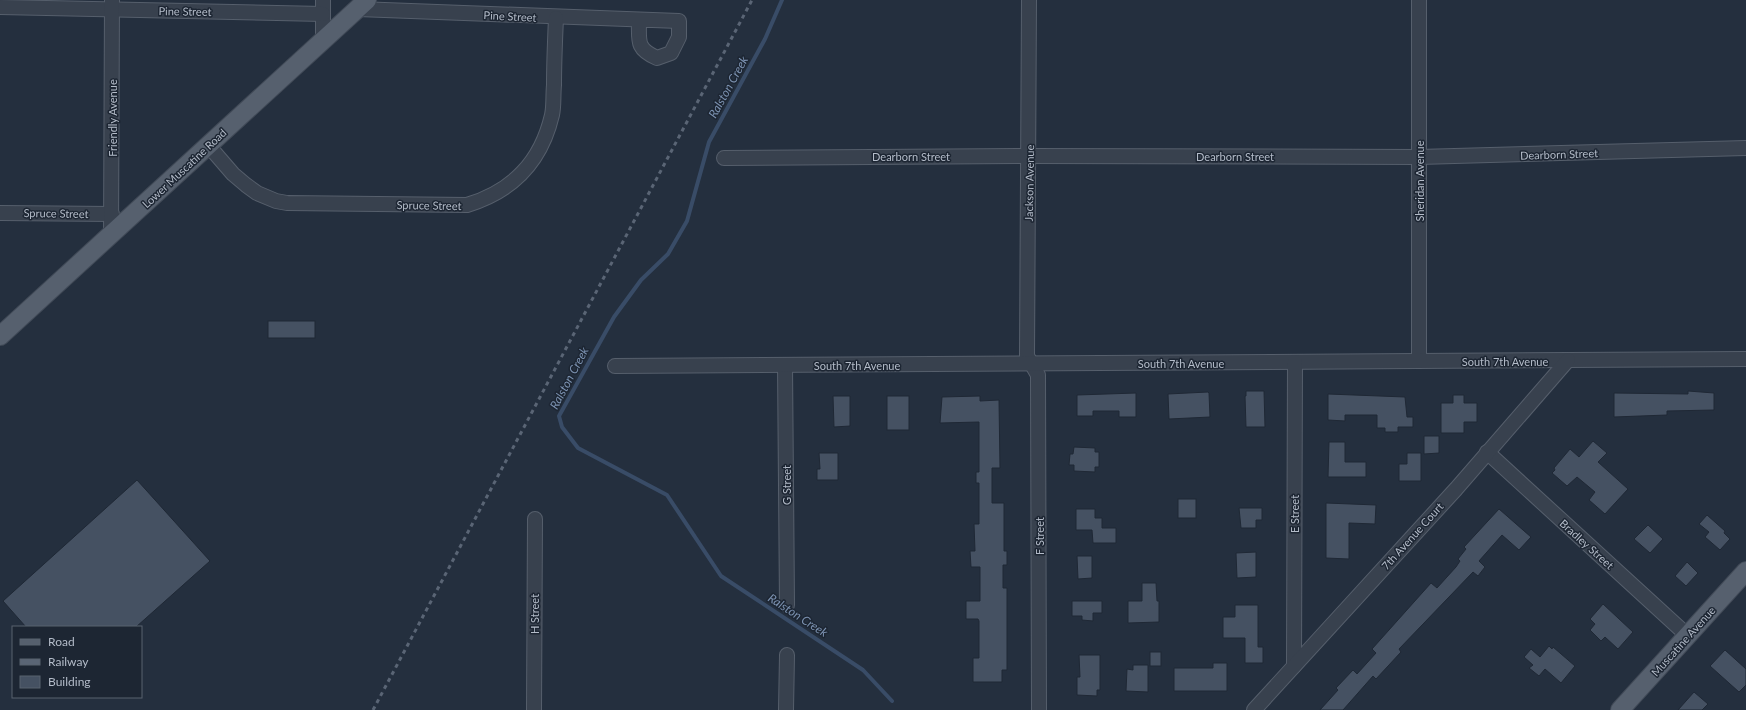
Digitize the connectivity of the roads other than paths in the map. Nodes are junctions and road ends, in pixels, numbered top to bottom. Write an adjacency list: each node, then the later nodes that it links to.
1 (1028, 0): 12 (street, Jackson Avenue)
2 (1419, 0): 13 (street, Sheridan Avenue)
3 (112, 5): 5 (street, Pine Street); 6 (street, Pine Street); 16 (street, Friendly Avenue)
4 (363, 5): 7 (street, Pine Street); 9 (main road, Lower Muscatine Road)
5 (0, 7)
6 (323, 7): 9 (street)
7 (556, 18): 8 (street, Pine Street); 10 (street, Spruce Street)
8 (639, 21)
9 (323, 40): 10 (main road, Lower Muscatine Road)
10 (208, 145): 17 (main road, Lower Muscatine Road)
11 (1746, 148): 13 (street, Dearborn Street)
12 (1029, 156): 13 (street, Dearborn Street); 14 (street, Dearborn Street); 23 (street, Jackson Avenue)
13 (1419, 157): 21 (street, Sheridan Avenue)
14 (724, 158)
15 (0, 213): 16 (street, Spruce Street)
16 (112, 214): 17 (street, Friendly Avenue)
17 (111, 236): 18 (main road, Lower Muscatine Road)
18 (0, 336)
19 (1746, 359): 20 (street, South 7th Avenue)
20 (1568, 360): 21 (street, South 7th Avenue); 26 (street, 7th Avenue Court)
21 (1418, 361): 22 (street, South 7th Avenue)
22 (1295, 362): 23 (street, South 7th Avenue); 32 (street, E Street)
23 (1032, 364): 24 (street, South 7th Avenue); 35 (street, F Street)
24 (785, 365): 25 (street, South 7th Avenue); 29 (street, G Street)
25 (615, 366)
26 (1487, 452): 30 (street, Bradley Street); 32 (street, 7th Avenue Court)
27 (535, 519): 33 (street, H Street)
28 (1746, 571): 30 (main road, Muscatine Avenue)
29 (786, 605)
30 (1688, 636): 37 (main road, Muscatine Avenue)
31 (786, 655): 34 (street)
32 (1294, 666): 36 (street, 7th Avenue Court)
33 (534, 710)
34 (786, 710)
35 (1039, 710)
36 (1254, 710)
37 (1620, 710)

